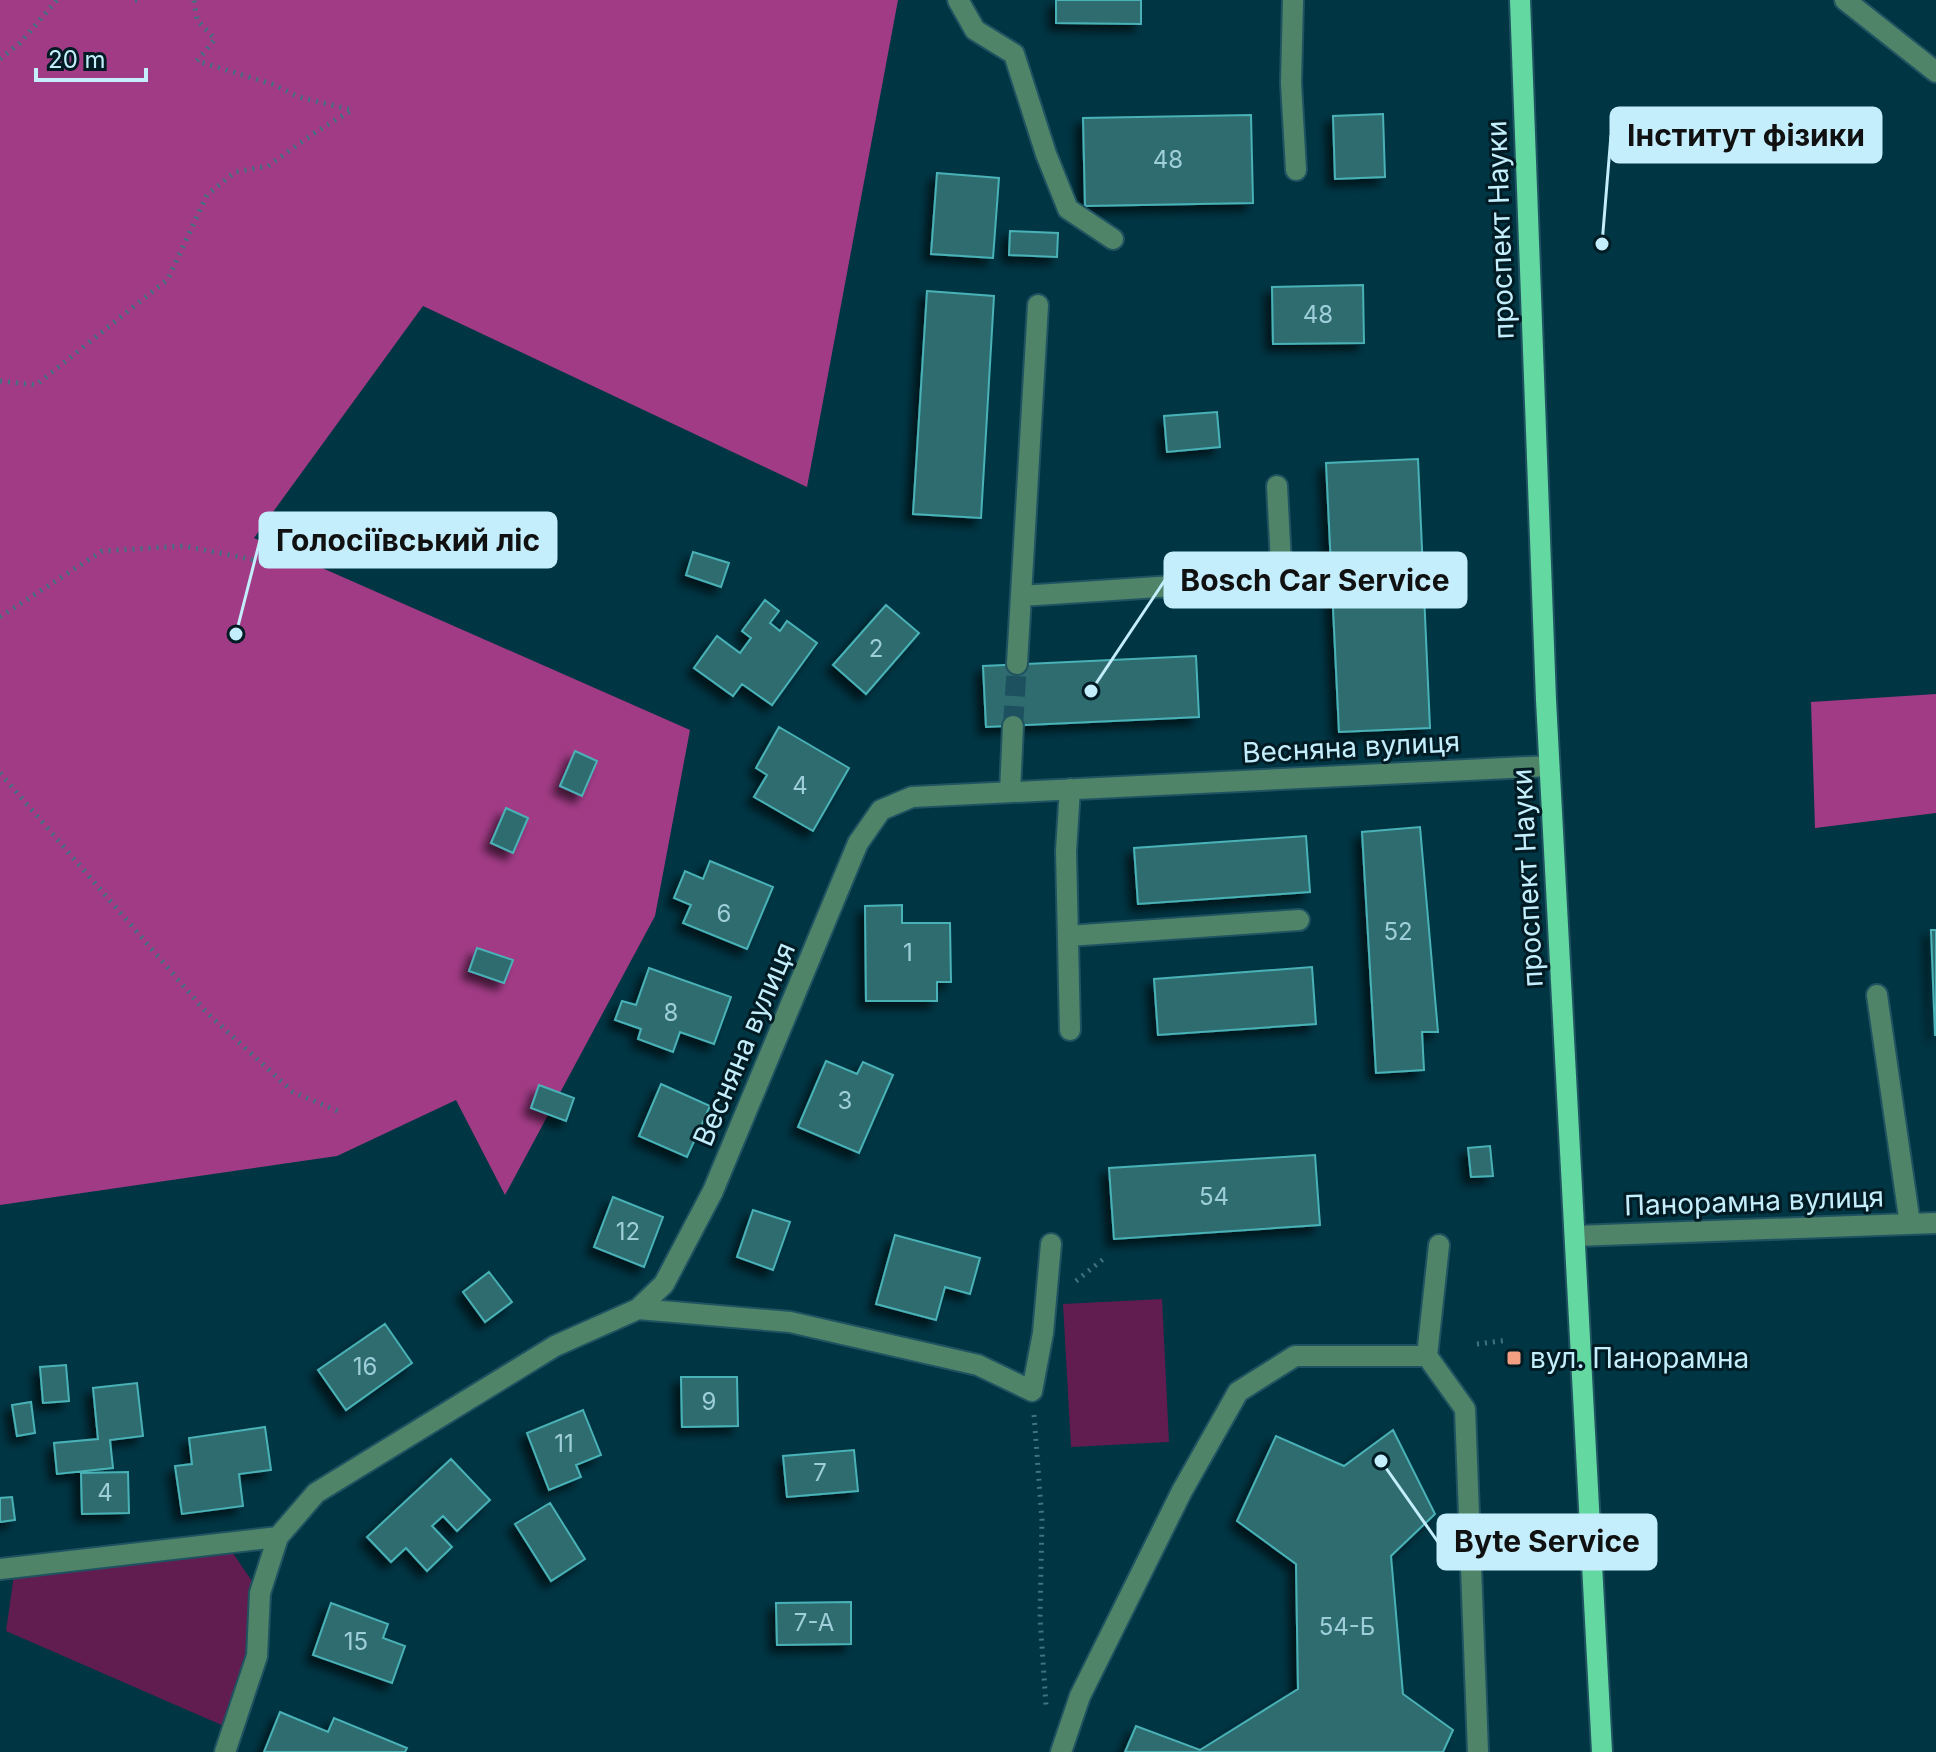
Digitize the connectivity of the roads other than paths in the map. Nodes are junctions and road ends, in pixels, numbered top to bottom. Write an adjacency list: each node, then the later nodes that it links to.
1 (958, 0): 7 (street)
2 (1293, 0): 6 (street)
3 (1520, 0): 13 (main road, проспект Науки)
4 (1845, 0): 5 (street)
5 (1936, 72)
6 (1296, 170)
7 (1113, 239)
8 (1038, 305): 10 (street)
9 (1277, 486): 10 (street)
10 (1021, 596): 11 (street)
11 (1017, 664)
12 (1013, 726): 15 (street)
13 (1549, 766): 14 (street, Весняна вулиця); 22 (main road, проспект Науки)
14 (1070, 789): 15 (street, Весняна вулиця); 17 (street)
15 (1010, 792): 25 (street, Весняна вулиця)
16 (1299, 920): 17 (street)
17 (1068, 936): 19 (street)
18 (1877, 995): 21 (street)
19 (1070, 1030)
20 (1936, 1223): 21 (street, Панорамна вулиця)
21 (1910, 1224): 22 (street, Панорамна вулиця)
22 (1575, 1236): 32 (main road, проспект Науки)
23 (1051, 1244): 25 (street)
24 (1439, 1245): 26 (street)
25 (638, 1309): 27 (street, Весняна вулиця)
26 (1427, 1356): 30 (street); 31 (street)
27 (278, 1537): 28 (street); 29 (street, Весняна вулиця)
28 (0, 1569)
29 (225, 1752)
30 (1061, 1752)
31 (1478, 1752)
32 (1602, 1752)

